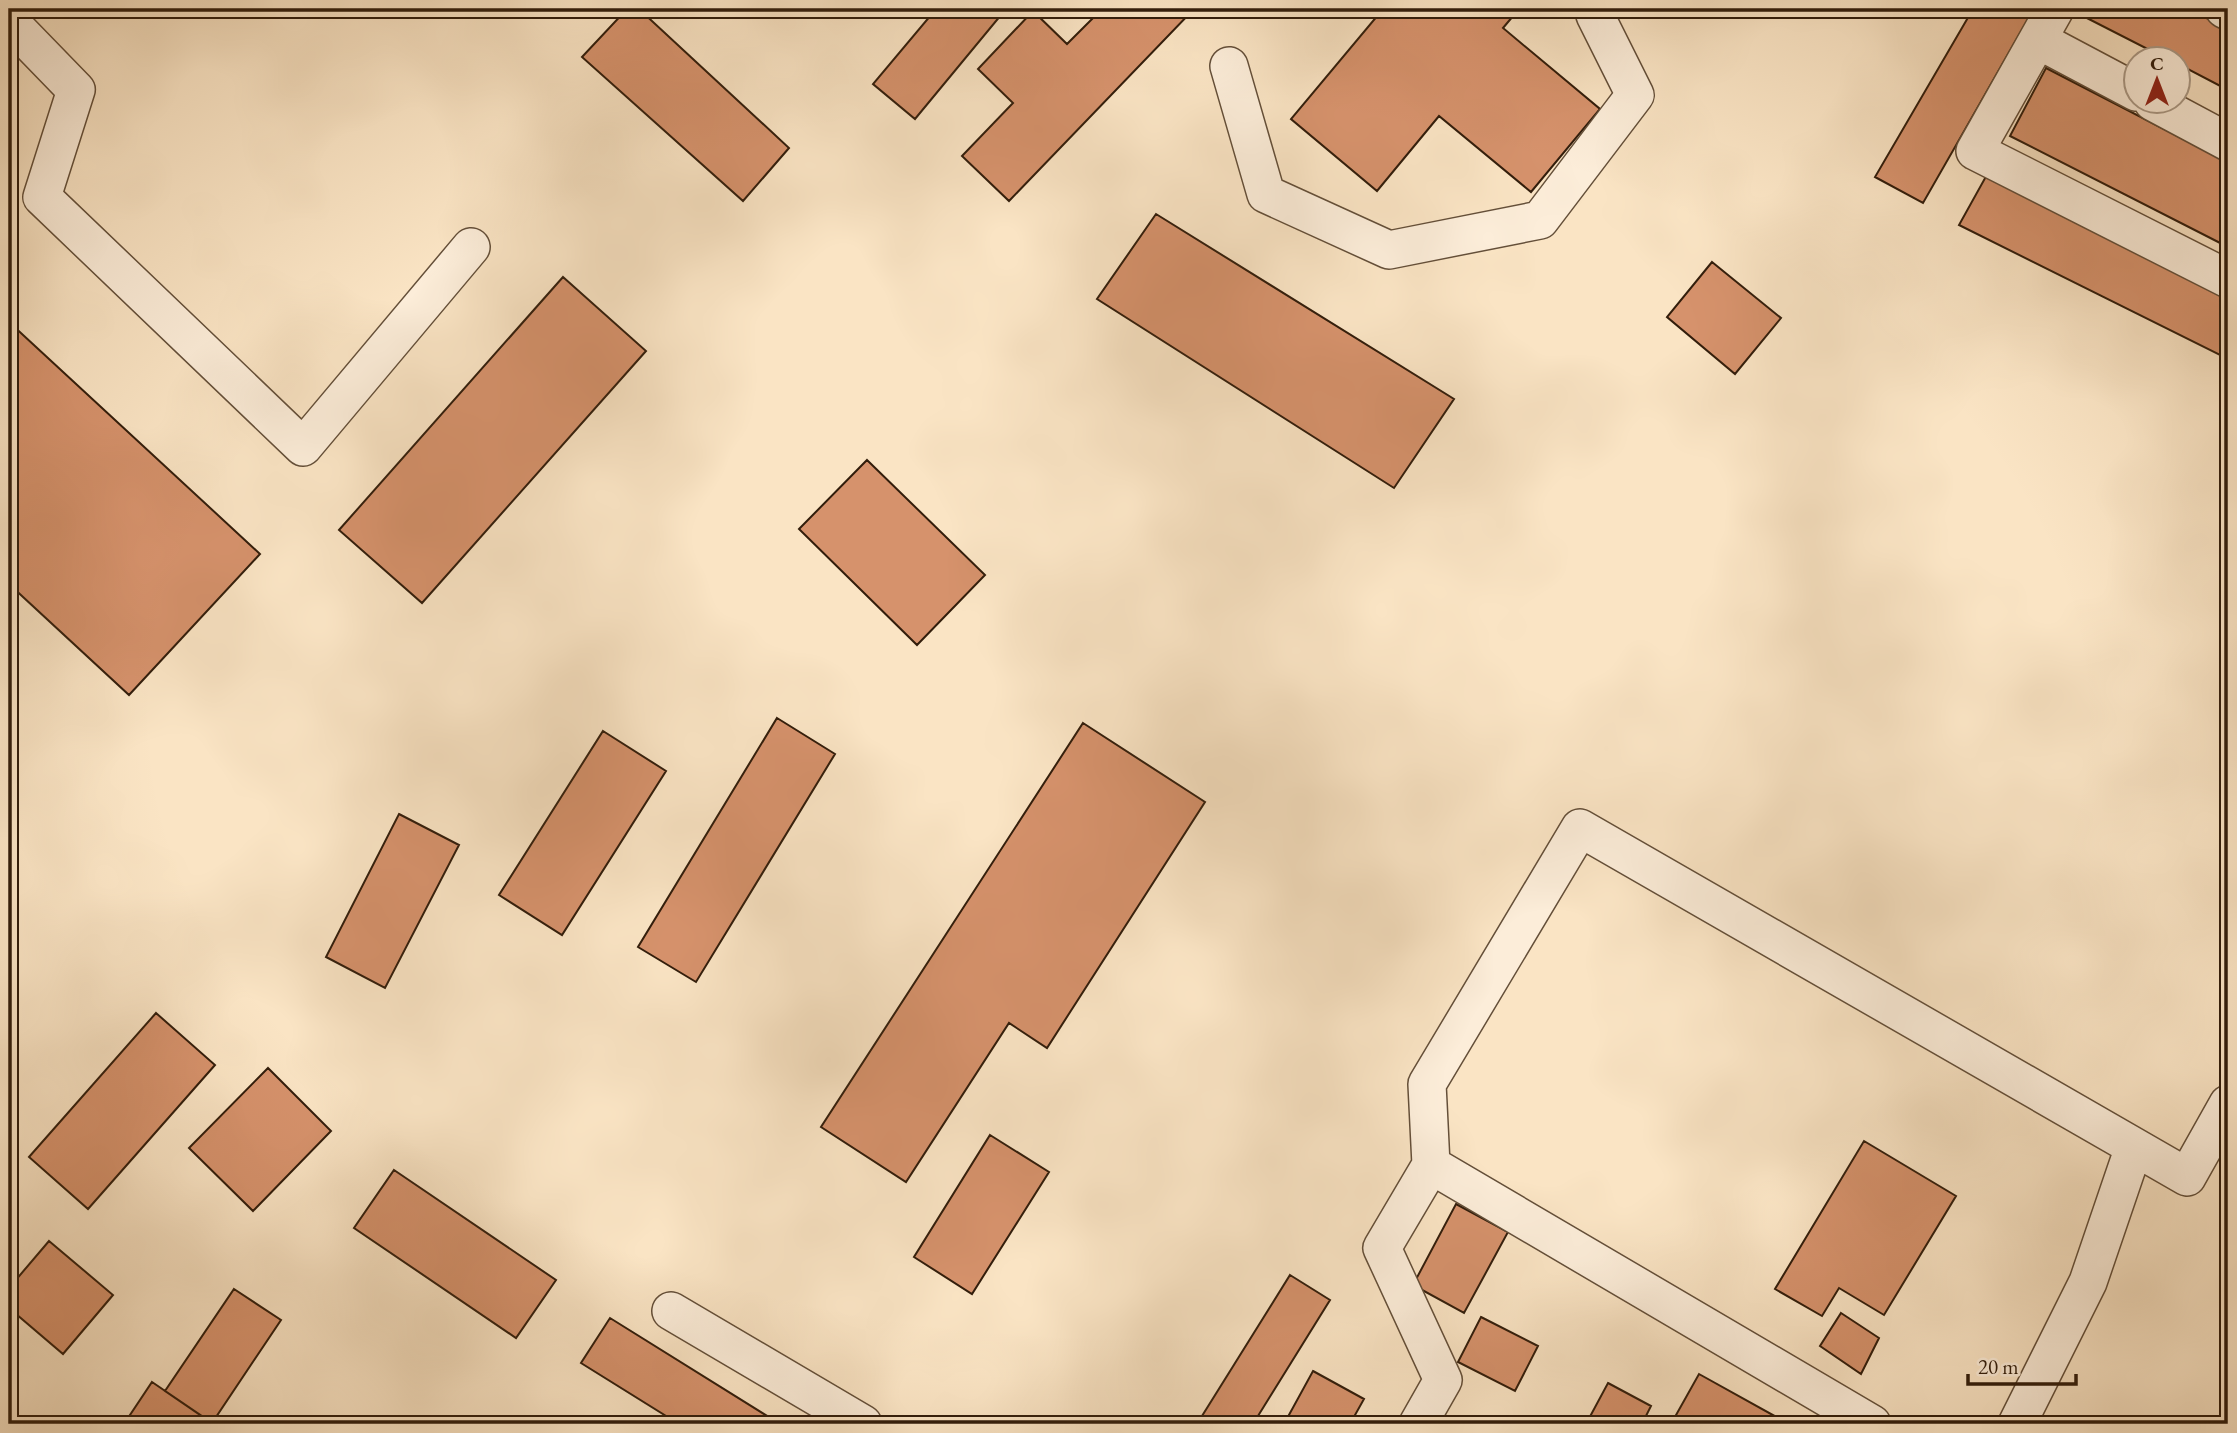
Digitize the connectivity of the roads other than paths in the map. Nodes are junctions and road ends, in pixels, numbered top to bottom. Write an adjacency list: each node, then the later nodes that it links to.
1 (1601, 9): 4 (lane)
2 (9, 21): 8 (lane)
3 (2046, 24): 5 (lane); 9 (lane)
4 (1229, 66)
5 (2122, 81)
6 (2179, 116): 7 (lane)
7 (2228, 142)
8 (471, 247)
9 (2228, 279)
10 (2228, 1104): 11 (lane)
11 (2134, 1147): 12 (lane); 17 (lane)
12 (1430, 1165): 15 (lane); 16 (lane)
13 (671, 1311): 14 (lane)
14 (863, 1424)
15 (1418, 1424)
16 (1872, 1424)
17 (2017, 1424)

